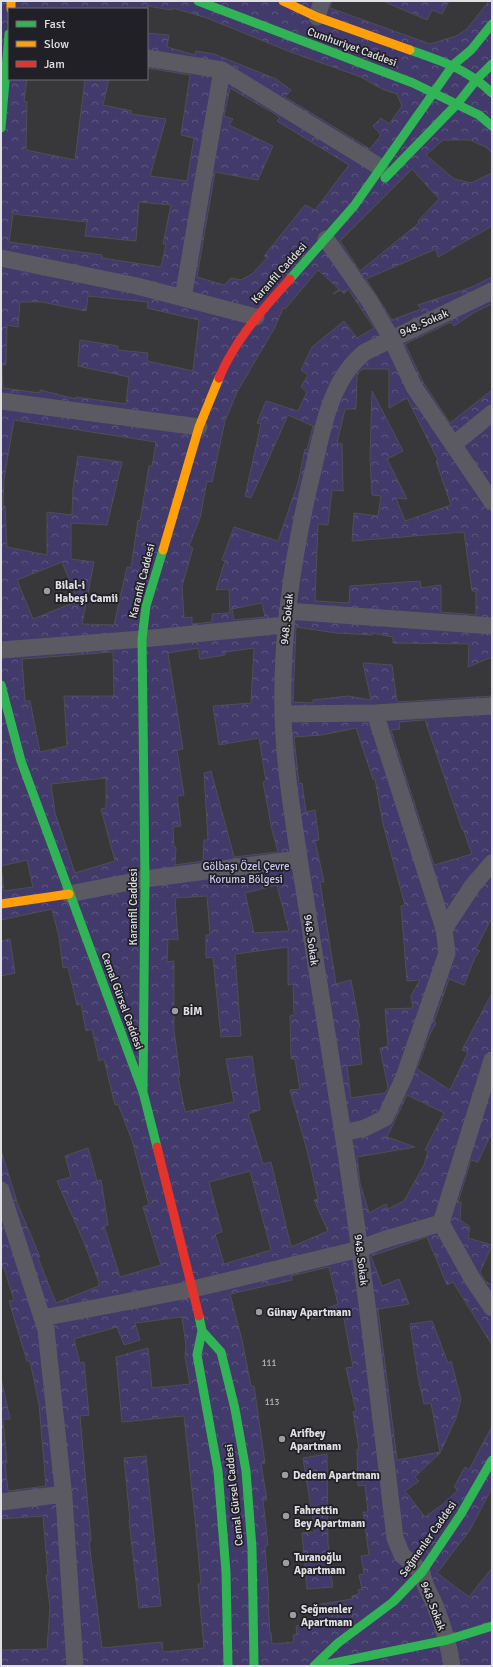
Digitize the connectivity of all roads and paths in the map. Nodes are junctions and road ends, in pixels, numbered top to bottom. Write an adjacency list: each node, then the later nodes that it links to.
1 (198, 1): 12 (street, Cumhuriyet Caddesi)
2 (283, 1): 4 (street, Cumhuriyet Caddesi)
3 (322, 1): 4 (street)
4 (317, 17): 9 (street, Cumhuriyet Caddesi)
5 (492, 24): 9 (street, Karanfil Caddesi)
6 (8, 47): 16 (street)
7 (148, 58): 10 (street)
8 (492, 64): 11 (street, Karanfil Caddesi)
9 (454, 65): 11 (street, Cumhuriyet Caddesi); 12 (street, Karanfil Caddesi)
10 (222, 70): 17 (street); 22 (street)
11 (477, 79): 13 (street, Cumhuriyet Caddesi); 14 (street, Karanfil Caddesi)
12 (433, 93): 14 (street, Cumhuriyet Caddesi); 17 (street, Karanfil Caddesi)
13 (492, 93)
14 (458, 104): 15 (street, Cumhuriyet Caddesi); 18 (street, Karanfil Caddesi)
15 (492, 126)
16 (1, 128)
17 (380, 167): 18 (street, Karanfil Caddesi)
18 (354, 206): 19 (street, Karanfil Caddesi)
19 (326, 239): 23 (street, Karanfil Caddesi); 24 (street)
20 (1, 258): 22 (street)
21 (492, 291): 24 (street, 948. Sokak)
22 (183, 298): 23 (street)
23 (256, 317): 27 (street, Karanfil Caddesi)
24 (391, 338): 28 (street); 30 (street, 948. Sokak)
25 (1, 401): 27 (street)
26 (492, 413): 28 (street)
27 (199, 427): 32 (street, Karanfil Caddesi)
28 (454, 445): 29 (street)
29 (492, 502)
30 (286, 618): 31 (street); 32 (street); 37 (street, 948. Sokak)
31 (492, 626)
32 (142, 639): 33 (street); 40 (street, Karanfil Caddesi)
33 (1, 650)
34 (1, 686): 41 (street, Cemal Gürsel Caddesi)
35 (492, 706): 36 (street)
36 (375, 713): 37 (street); 43 (street)
37 (283, 714): 38 (street, 948. Sokak)
38 (299, 859): 40 (street); 46 (street, 948. Sokak)
39 (492, 863): 43 (street)
40 (145, 879): 41 (street); 45 (street, Karanfil Caddesi)
41 (69, 894): 42 (street); 45 (street, Cemal Gürsel Caddesi)
42 (1, 904)
43 (444, 929): 46 (street)
44 (492, 1060): 48 (street)
45 (143, 1092): 50 (street, Cemal Gürsel Caddesi)
46 (343, 1133): 49 (street, 948. Sokak)
47 (1, 1190): 52 (street)
48 (441, 1223): 49 (street); 51 (street)
49 (360, 1249): 50 (street); 57 (street, 948. Sokak)
50 (194, 1289): 52 (street); 53 (street, Cemal Gürsel Caddesi)
51 (492, 1308)
52 (42, 1318): 55 (street)
53 (202, 1331): 61 (street, Cemal Gürsel Caddesi); 62 (street, Cemal Gürsel Caddesi)
54 (492, 1460): 57 (street, Seğmenler Caddesi)
55 (64, 1494): 56 (street); 60 (street)
56 (1, 1502)
57 (422, 1572): 59 (street, 948. Sokak); 63 (street, Seğmenler Caddesi)
58 (492, 1626): 59 (street)
59 (450, 1653): 64 (street)
60 (75, 1666)
61 (228, 1666)
62 (254, 1666)
63 (314, 1666)
64 (319, 1666)

